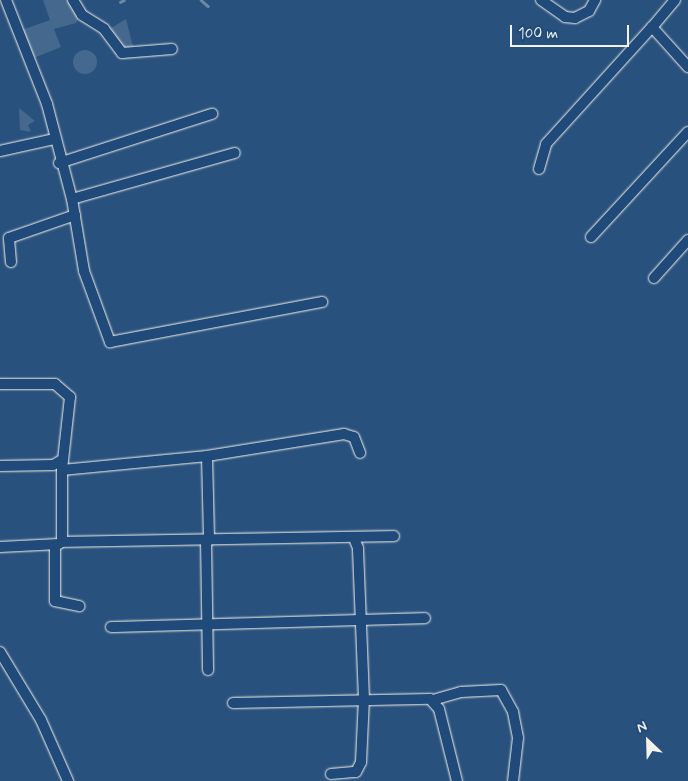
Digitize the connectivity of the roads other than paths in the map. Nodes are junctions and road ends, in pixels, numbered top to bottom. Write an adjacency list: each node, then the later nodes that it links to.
1 (6, 0): 11 (street)
2 (73, 0): 7 (street)
3 (540, 0): 4 (street)
4 (595, 0)
5 (675, 0): 6 (street)
6 (652, 27): 8 (street); 15 (street)
7 (172, 49)
8 (688, 67)
9 (212, 114): 14 (street)
10 (688, 132): 18 (street)
11 (54, 140): 12 (street); 14 (street)
12 (0, 151)
13 (235, 153): 16 (street)
14 (59, 163): 16 (street)
15 (539, 169)
16 (72, 199): 17 (street)
17 (75, 215): 20 (street); 22 (street)
18 (591, 237)
19 (688, 240): 21 (street)
20 (11, 262)
21 (654, 278)
22 (322, 302)
23 (0, 384): 26 (street)
24 (360, 453): 25 (street)
25 (207, 456): 26 (street); 30 (street)
26 (62, 465): 27 (street); 31 (street)
27 (0, 466)
28 (394, 536): 29 (street)
29 (354, 538): 30 (street); 35 (street)
30 (207, 540): 31 (street); 36 (street)
31 (59, 544): 32 (street); 33 (street)
32 (0, 547)
33 (79, 606)
34 (425, 618): 35 (street)
35 (359, 620): 36 (street); 40 (street)
36 (206, 623): 37 (street); 39 (street)
37 (111, 627)
38 (0, 652): 44 (street)
39 (208, 670)
40 (364, 699): 41 (street); 42 (street); 43 (street)
41 (433, 700): 45 (street); 46 (street)
42 (233, 703)
43 (332, 774)
44 (68, 781)
45 (457, 781)
46 (513, 781)

